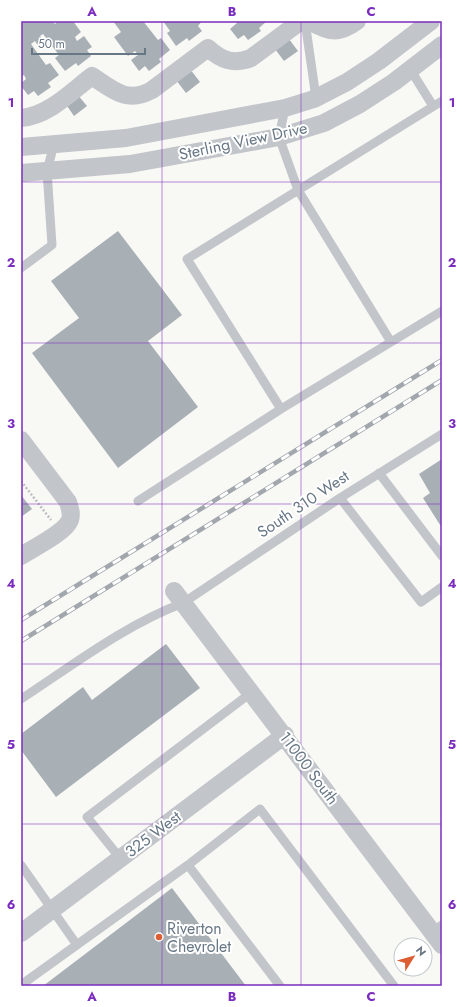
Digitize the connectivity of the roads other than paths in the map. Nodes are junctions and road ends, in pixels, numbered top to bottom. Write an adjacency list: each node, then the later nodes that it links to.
1 (301, 21): 12 (street)
2 (305, 21): 8 (lane)
3 (309, 21): 4 (street)
4 (357, 21)
5 (431, 21): 8 (street, Sterling View Drive)
6 (442, 45): 7 (street, Sterling View Drive)
7 (410, 69): 10 (lane); 13 (street, Sterling View Drive)
8 (316, 98): 11 (street, Sterling View Drive)
9 (442, 101): 10 (lane)
10 (433, 106): 18 (lane)
11 (285, 108): 13 (lane); 14 (street, Sterling View Drive)
12 (21, 118)
13 (279, 137): 16 (street, Sterling View Drive); 18 (lane)
14 (54, 144): 15 (street, Sterling View Drive); 16 (lane)
15 (21, 147)
16 (47, 171): 17 (street, Sterling View Drive); 19 (lane)
17 (21, 173)
18 (298, 190): 21 (lane); 22 (lane)
19 (21, 268)
20 (442, 311): 21 (lane)
21 (391, 342): 22 (lane)
22 (281, 409): 27 (lane)
23 (442, 434): 25 (lane, South 310 West)
24 (21, 440): 28 (street)
25 (379, 473): 26 (lane, South 310 West); 29 (lane)
26 (340, 498): 30 (lane); 31 (lane, South 310 West)
27 (138, 501)
28 (21, 556)
29 (442, 556)
30 (442, 587)
31 (179, 597): 32 (street, 11000 South); 33 (lane, South 310 West)
32 (252, 692): 34 (street, 11000 South); 35 (lane)
33 (21, 699)
34 (285, 735): 35 (street, 325 West); 40 (street, 11000 South)
35 (120, 858): 38 (street, 325 West)
36 (21, 865): 38 (lane)
37 (188, 865): 41 (lane); 43 (lane); 44 (lane)
38 (51, 910): 39 (street, 325 West); 41 (lane)
39 (21, 933)
40 (439, 934)
41 (77, 945): 42 (lane)
42 (21, 985)
43 (280, 986)
44 (394, 986)

